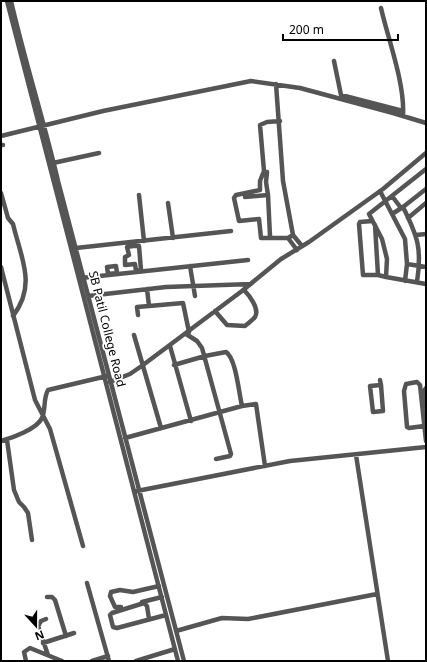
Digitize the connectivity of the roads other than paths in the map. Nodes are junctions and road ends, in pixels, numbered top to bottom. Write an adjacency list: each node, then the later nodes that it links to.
1 (7, 1): 4 (street, SB Patil College Road)
2 (12, 1): 4 (street, SB Patil College Road)
3 (380, 8): 8 (street)
4 (24, 57): 7 (street, SB Patil College Road)
5 (334, 61): 8 (street)
6 (276, 84): 8 (street); 9 (street); 11 (street)
7 (31, 86): 11 (street, SB Patil College Road); 12 (street, SB Patil College Road)
8 (403, 113): 10 (street)
9 (280, 121): 38 (street); 39 (street)
10 (426, 123)
11 (44, 124): 12 (street); 16 (street, SB Patil College Road)
12 (39, 126): 13 (street); 58 (street, SB Patil College Road)
13 (1, 136)
14 (426, 153): 20 (street)
15 (99, 154): 16 (street)
16 (53, 163): 44 (street, SB Patil College Road)
17 (426, 169): 25 (street)
18 (267, 172): 23 (street)
19 (426, 189): 28 (street)
20 (382, 190): 25 (street); 43 (street)
21 (1, 192): 30 (street)
22 (139, 195): 41 (street)
23 (268, 195): 24 (street); 38 (street)
24 (245, 197)
25 (388, 198): 28 (street); 29 (street); 33 (street)
26 (168, 203): 40 (street)
27 (426, 203): 31 (street)
28 (402, 208): 29 (street); 31 (street)
29 (392, 214): 49 (street)
30 (8, 218): 32 (street); 71 (street)
31 (408, 218): 37 (street)
32 (1, 220)
33 (373, 223): 55 (street); 55 (street); 57 (street)
34 (426, 228): 36 (street)
35 (231, 231): 40 (street)
36 (425, 234): 37 (street)
37 (416, 235): 46 (street)
38 (270, 236): 39 (street)
39 (290, 236): 43 (street); 45 (street)
40 (173, 238): 41 (street)
41 (144, 241): 42 (street)
42 (133, 244): 44 (street); 54 (street); 54 (street)
43 (302, 246): 45 (street)
44 (76, 248): 56 (street, SB Patil College Road)
45 (297, 250): 61 (street)
46 (420, 256): 47 (street); 51 (street)
47 (426, 257)
48 (248, 260): 50 (street)
49 (407, 264): 51 (street); 59 (street)
50 (190, 266): 54 (street); 63 (street)
51 (419, 266): 53 (street); 60 (street)
52 (1, 267): 71 (street)
53 (426, 267)
54 (138, 271): 56 (street)
55 (378, 276): 57 (street)
56 (84, 277): 58 (street); 66 (street, SB Patil College Road)
57 (386, 277): 59 (street)
58 (78, 278): 78 (street, SB Patil College Road)
59 (405, 281): 60 (street)
60 (416, 282): 62 (street)
61 (251, 284): 63 (street); 65 (street)
62 (426, 284)
63 (193, 285): 64 (street); 67 (street)
64 (147, 289): 66 (street); 68 (street)
65 (244, 290): 69 (street); 69 (street)
66 (88, 296): 78 (street, SB Patil College Road)
67 (195, 296)
68 (150, 306): 70 (street); 72 (street)
69 (216, 311): 72 (street)
70 (138, 315)
71 (13, 316): 85 (street)
72 (187, 333): 74 (street); 75 (street)
73 (134, 335): 76 (street)
74 (170, 346): 76 (street); 77 (street)
75 (205, 356): 77 (street); 82 (street); 84 (street)
76 (143, 365): 79 (street); 88 (street)
77 (174, 365): 86 (street)
78 (106, 376): 79 (street, SB Patil College Road); 85 (street); 97 (street, SB Patil College Road)
79 (110, 382): 89 (street, SB Patil College Road)
80 (381, 382): 80 (street)
81 (426, 388): 83 (street)
82 (242, 406): 84 (street); 96 (street)
83 (426, 407)
84 (220, 412): 86 (street); 95 (street)
85 (43, 414): 90 (street); 99 (street)
86 (191, 421): 88 (street)
87 (424, 426): 87 (street); 92 (street)
88 (162, 428): 89 (street)
89 (125, 438): 97 (street, SB Patil College Road)
90 (7, 440): 91 (street); 98 (street)
91 (1, 441)
92 (426, 442)
93 (426, 447): 94 (street)
94 (356, 455): 96 (street); 102 (street)
95 (216, 459)
96 (265, 466): 97 (street)
97 (137, 492): 101 (street, SB Patil College Road); 108 (street, SB Patil College Road)
98 (32, 540)
99 (83, 546)
100 (87, 583): 114 (street)
101 (159, 586): 104 (street, SB Patil College Road); 104 (street)
102 (377, 594): 108 (street); 121 (street)
103 (47, 597): 110 (street)
104 (162, 597): 105 (street, SB Patil College Road)
105 (166, 615): 107 (street); 112 (street, SB Patil College Road)
106 (46, 619): 111 (street)
107 (149, 619): 107 (street)
108 (176, 631): 120 (street, SB Patil College Road)
109 (74, 633): 110 (street)
110 (66, 636): 111 (street)
111 (43, 643): 113 (street)
112 (175, 649): 118 (street); 119 (street, SB Patil College Road)
113 (48, 655): 115 (street); 116 (street)
114 (109, 659): 117 (street)
115 (26, 661)
116 (62, 661)
117 (92, 661)
118 (136, 661)
119 (178, 661)
120 (184, 661)
121 (388, 661)

